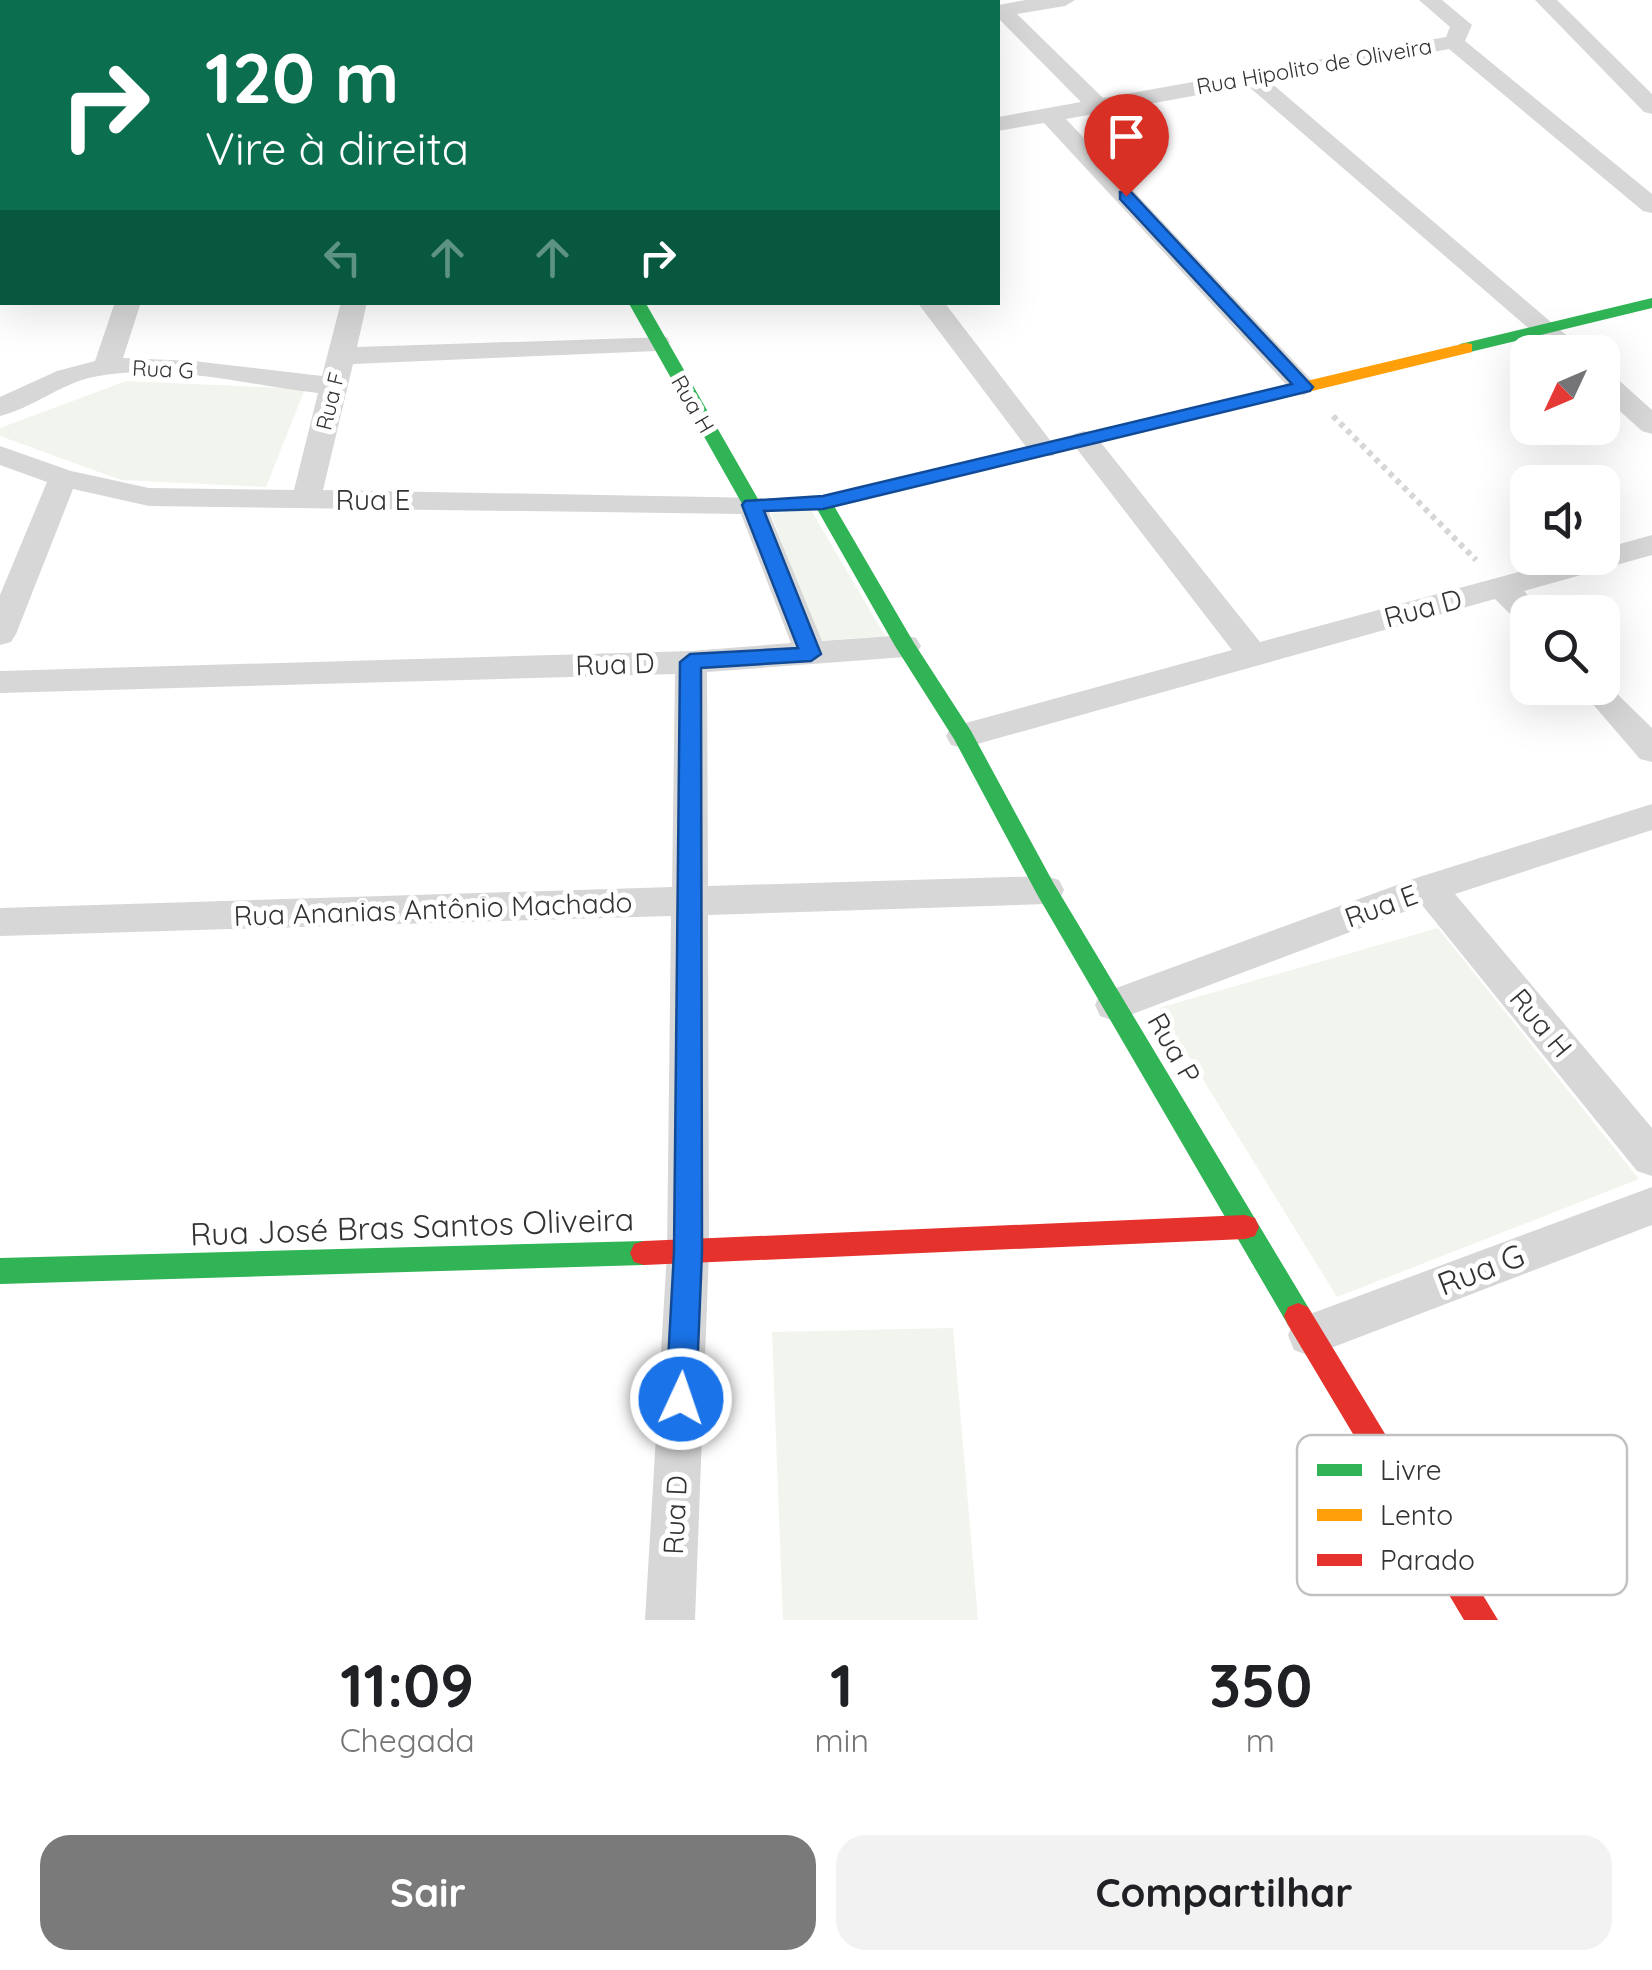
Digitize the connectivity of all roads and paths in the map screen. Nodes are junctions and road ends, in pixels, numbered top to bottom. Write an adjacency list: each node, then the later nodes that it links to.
1 (1066, 0): 4 (street)
2 (1429, 0): 5 (street)
3 (1545, 0): 8 (street)
4 (1000, 11): 7 (street)
5 (1453, 42): 6 (street, Rua Hipolito de Oliveira); 11 (street)
6 (1251, 77): 7 (street, Rua Hipolito de Oliveira); 17 (street)
7 (1097, 105): 9 (street, Rua Hipolito de Oliveira)
8 (1652, 108)
9 (1049, 114): 10 (street, Rua Hipolito de Oliveira); 23 (street)
10 (1000, 124)
11 (1652, 206)
12 (1652, 303): 17 (street)
13 (127, 305): 21 (street)
14 (353, 305): 20 (street, Rua F)
15 (638, 305): 19 (street, Rua H)
16 (932, 305): 28 (street)
17 (1544, 327): 18 (street); 23 (street)
18 (1553, 335)
19 (657, 343): 20 (street); 33 (street, Rua H)
20 (342, 356): 22 (street, Rua F)
21 (106, 366): 22 (street, Rua G); 25 (street, Rua G)
22 (334, 386): 31 (street, Rua F)
23 (1304, 387): 27 (street); 35 (path)
24 (1620, 396): 26 (street)
25 (0, 408)
26 (1652, 425)
27 (1084, 440): 28 (street); 40 (street)
28 (1044, 450): 32 (street)
29 (0, 455): 30 (street, Rua E)
30 (63, 478): 31 (street, Rua E); 37 (street)
31 (306, 500): 33 (street, Rua E)
32 (823, 502): 33 (street); 38 (street, Rua P)
33 (752, 505): 39 (street, Rua H)
34 (1652, 545): 35 (street, Rua D)
35 (1502, 587): 36 (street); 40 (street, Rua D)
36 (1510, 595)
37 (0, 634)
38 (904, 646): 39 (street); 44 (street, Rua P)
39 (811, 654): 41 (street)
40 (1252, 654): 44 (street, Rua D)
41 (690, 662): 42 (street, Rua D); 49 (street, Rua D)
42 (0, 682)
43 (1611, 705): 45 (street)
44 (963, 736): 48 (street, Rua P)
45 (1652, 750)
46 (1652, 817): 47 (street, Rua E)
47 (1430, 888): 51 (street, Rua E); 52 (street, Rua H)
48 (1046, 890): 49 (street, Rua Ananias Antônio Machado); 51 (street, Rua P)
49 (689, 901): 50 (street, Rua Ananias Antônio Machado); 55 (street, Rua D)
50 (0, 922)
51 (1114, 1005): 54 (street, Rua P)
52 (1652, 1158)
53 (1652, 1206): 57 (street, Rua G)
54 (1244, 1227): 55 (street, Rua José Bras Santos Oliveira); 57 (street, Rua P)
55 (688, 1252): 56 (street, Rua José Bras Santos Oliveira); 60 (street, Rua D)
56 (0, 1271)
57 (1310, 1335): 58 (street, Rua P)
58 (1370, 1435)
59 (1467, 1595): 61 (street, Rua P)
60 (670, 1620)
61 (1482, 1620)

